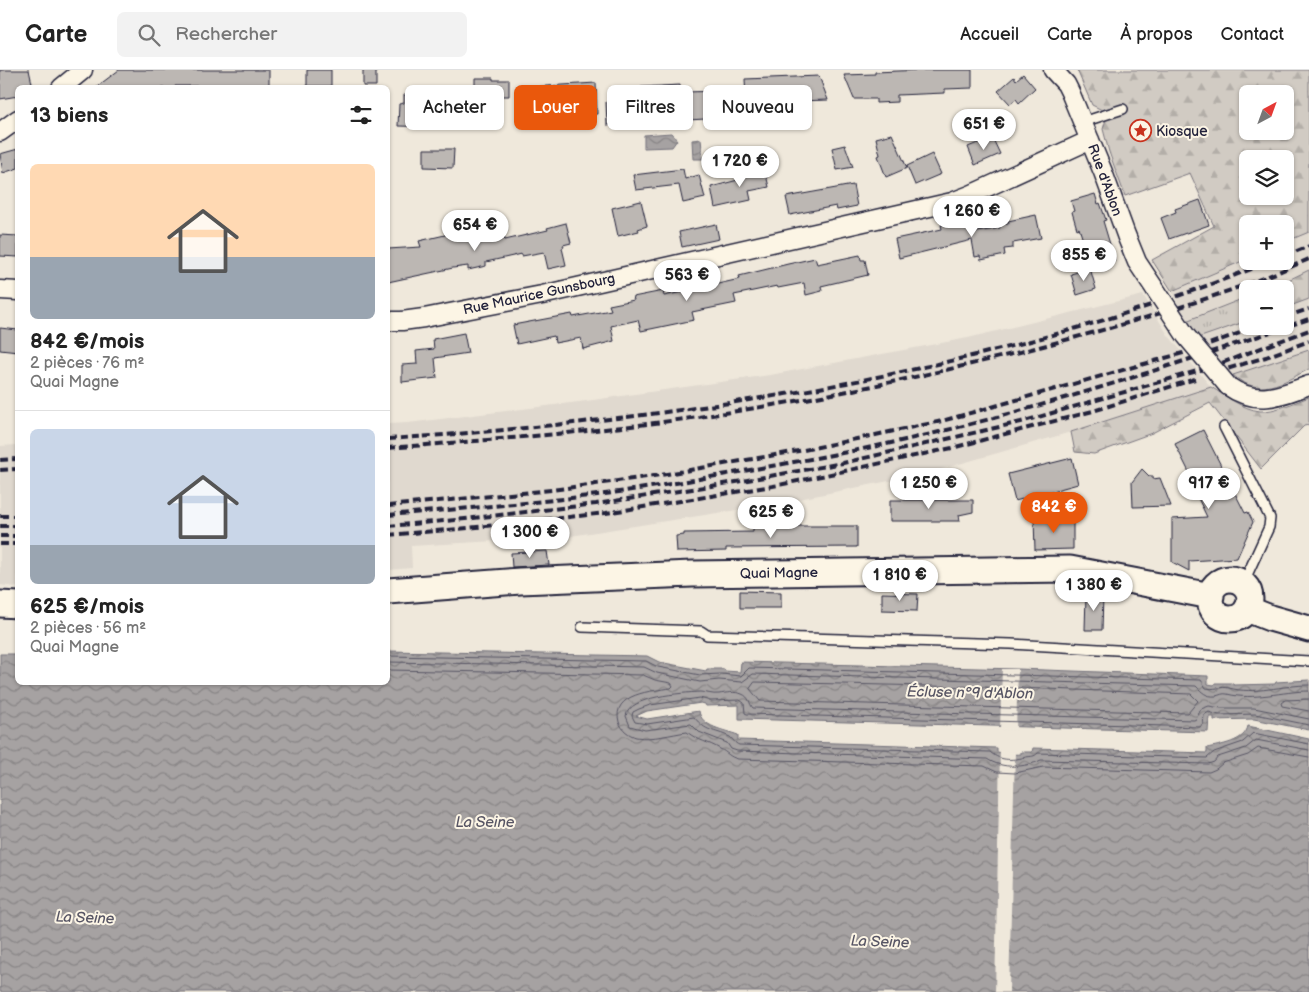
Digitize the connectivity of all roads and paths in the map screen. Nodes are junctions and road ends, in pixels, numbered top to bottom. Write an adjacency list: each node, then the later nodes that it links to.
1 (83, 70): 3 (street)
2 (1054, 70): 6 (street, Rue d'Ablon)
3 (65, 85)
4 (1123, 108): 6 (lane)
5 (15, 121): 7 (street)
6 (1083, 122): 8 (street, Rue d'Ablon)
7 (0, 132)
8 (1090, 140): 11 (street, Rue Maurice Gunsbourg); 12 (street, Rue d'Ablon, bridge)
9 (0, 290): 10 (street)
10 (15, 291)
11 (390, 320)
12 (1309, 385)
13 (1224, 427): 14 (lane)
14 (1243, 584): 16 (main road); 19 (main road)
15 (396, 590): 16 (main road, Quai Magne)
16 (1211, 596): 19 (main road)
17 (0, 604): 18 (main road)
18 (15, 605)
19 (1248, 609): 21 (main road)
20 (582, 627): 22 (lane)
21 (1309, 630)
22 (1309, 661)

